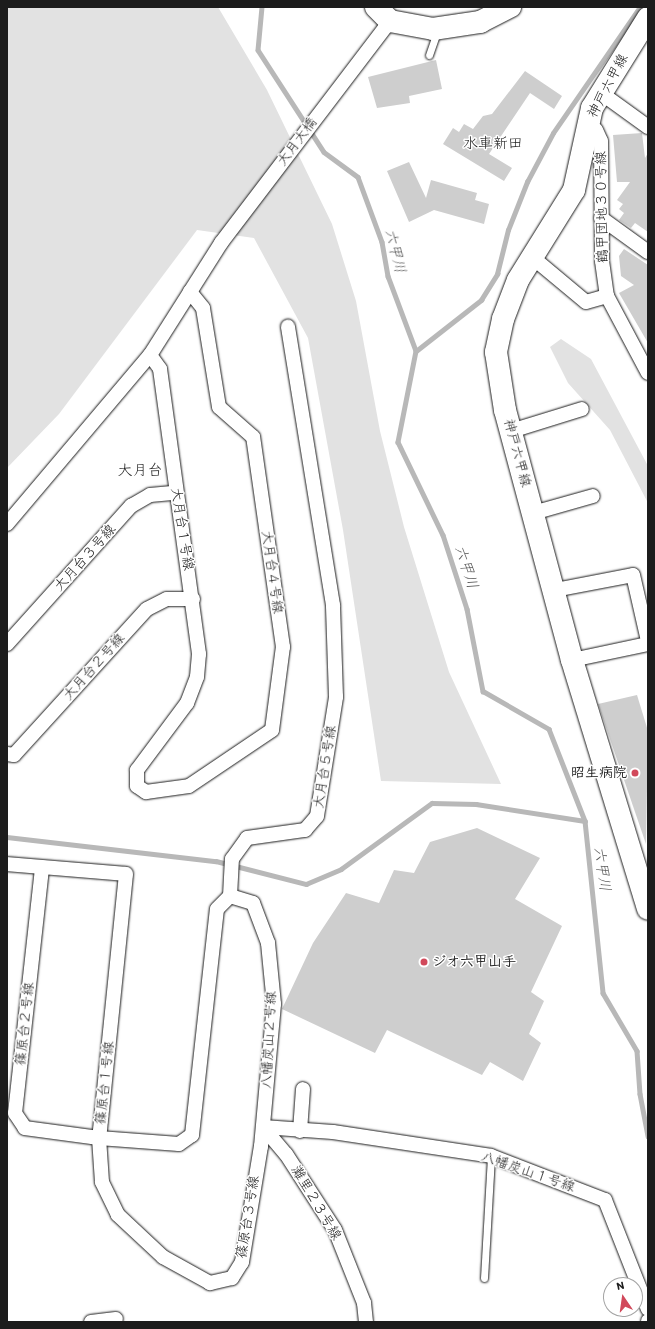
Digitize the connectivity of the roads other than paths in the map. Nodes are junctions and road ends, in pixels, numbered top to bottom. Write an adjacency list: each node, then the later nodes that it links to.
1 (510, 7): 4 (main road)
2 (383, 14): 4 (main road); 12 (street, 大月大橋)
3 (648, 18): 6 (main road, 神戸六甲線)
4 (438, 28): 5 (lane)
5 (429, 55)
6 (601, 93): 7 (main road, 神戸六甲線); 8 (street)
7 (587, 124): 9 (street, 鶴甲団地３０号線); 11 (main road, 神戸六甲線)
8 (648, 127)
9 (601, 218): 10 (street); 13 (street, 鶴甲団地３０号線)
10 (648, 252)
11 (532, 257): 13 (street); 18 (main road, 神戸六甲線)
12 (190, 292): 15 (street); 30 (street, 大月台４号線)
13 (607, 296): 16 (street)
14 (288, 327): 33 (street, 大月台５号線)
15 (150, 355): 19 (street, 大月台１号線); 22 (street)
16 (648, 373)
17 (582, 409): 18 (street)
18 (511, 431): 21 (main road, 神戸六甲線)
19 (175, 493): 24 (street, 大月台１号線); 26 (street, 大月台３号線)
20 (593, 496): 21 (street)
21 (533, 513): 23 (main road, 神戸六甲線)
22 (7, 524)
23 (554, 590): 25 (street); 28 (main road, 神戸六甲線)
24 (193, 598): 29 (street, 大月台２号線); 30 (street, 大月台１号線)
25 (648, 641)
26 (7, 644)
27 (648, 644): 28 (street)
28 (572, 660): 34 (main road, 神戸六甲線)
29 (7, 754)
30 (146, 792)
31 (7, 864): 32 (street, 篠原台１号線)
32 (42, 867): 38 (street, 篠原台２号線); 38 (street, 篠原台１号線)
33 (230, 896): 36 (street, 八幡炭山２号線); 38 (street, 篠原台１号線)
34 (648, 909)
35 (303, 1089): 37 (street)
36 (263, 1127): 37 (street, 八幡炭山１号線); 38 (street, 篠原台３号線); 44 (street, 灘里２３号線)
37 (300, 1131): 39 (street, 八幡炭山１号線)
38 (99, 1138)
39 (491, 1156): 40 (lane); 41 (street, 八幡炭山１号線)
40 (484, 1278)
41 (648, 1309)
42 (116, 1319): 43 (street)
43 (91, 1322)
44 (366, 1322)

